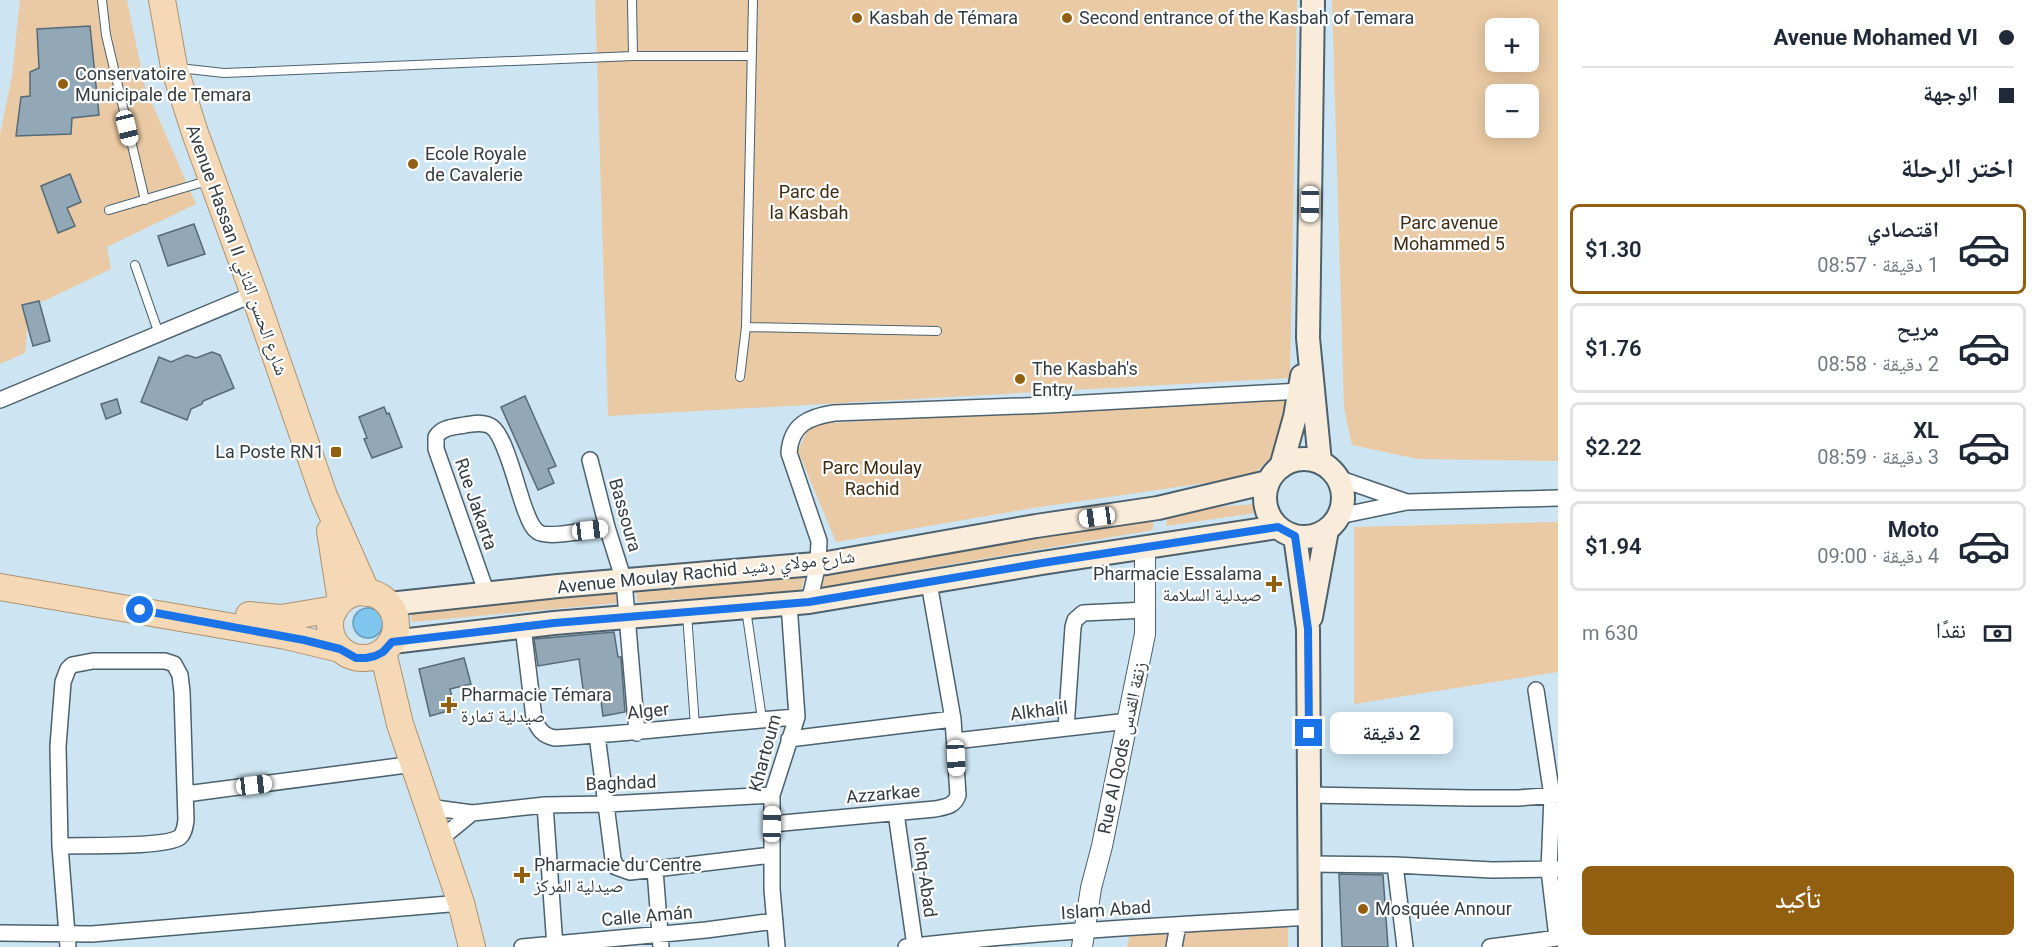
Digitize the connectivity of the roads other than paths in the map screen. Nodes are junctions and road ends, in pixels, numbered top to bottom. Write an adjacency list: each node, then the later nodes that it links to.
1 (102, 0): 10 (lane)
2 (162, 0): 8 (main road, Avenue Hassan II شارع الحسن الثاني)
3 (632, 0): 6 (lane)
4 (753, 0): 7 (lane)
5 (1313, 0): 17 (main road)
6 (633, 56): 7 (lane); 8 (lane)
7 (752, 56): 14 (lane)
8 (174, 67): 9 (main road, Avenue Hassan II شارع الحسن الثاني)
9 (212, 180): 10 (lane); 13 (main road, Avenue Hassan II شارع الحسن الثاني)
10 (145, 200): 11 (lane)
11 (109, 210)
12 (135, 265): 16 (lane)
13 (254, 294): 16 (street); 25 (main road, Avenue Hassan II شارع الحسن الثاني)
14 (746, 327): 15 (lane); 18 (lane)
15 (938, 331)
16 (159, 334): 20 (street)
17 (1308, 338): 19 (main road); 22 (main road)
18 (740, 377)
19 (1300, 391): 23 (main road); 33 (street, Khartoum)
20 (0, 400)
21 (590, 460): 30 (street, Bassoura)
22 (1320, 462): 23 (main road); 24 (main road)
23 (1274, 475): 28 (main road, Avenue Moulay Rachid شارع مولاي رشيد); 31 (main road)
24 (1338, 478): 27 (street); 29 (main road)
25 (324, 496): 39 (main road, Avenue Hassan II شارع الحسن الثاني); 41 (main road, Avenue Hassan II شارع الحسن الثاني)
26 (1558, 498): 27 (street)
27 (1407, 502): 29 (street)
28 (1158, 508): 32 (main road); 33 (main road, Avenue Moulay Rachid شارع مولاي رشيد)
29 (1333, 523): 31 (main road); 47 (main road)
30 (607, 527): 35 (street, Bassoura); 38 (street, Rue Jakarta)
31 (1286, 532): 32 (main road, Avenue Moulay Rachid شارع مولاي رشيد); 47 (main road)
32 (1153, 546): 36 (main road, Avenue Moulay Rachid شارع مولاي رشيد); 43 (street, Rue Al Qods زنقة القدس)
33 (818, 564): 35 (main road, Avenue Moulay Rachid شارع مولاي رشيد); 40 (street, Khartoum)
34 (0, 578): 41 (main road)
35 (624, 581): 38 (main road, Avenue Moulay Rachid شارع مولاي رشيد); 45 (street, Bassoura)
36 (929, 583): 40 (main road, Avenue Moulay Rachid شارع مولاي رشيد); 53 (street, Azzarkae)
37 (0, 587): 49 (main road)
38 (486, 594): 39 (main road, Avenue Moulay Rachid شارع مولاي رشيد)
39 (378, 598): 41 (main road); 48 (main road)
40 (799, 603): 42 (main road, Avenue Moulay Rachid شارع مولاي رشيد); 51 (street, Khartoum)
41 (338, 605): 49 (main road)
42 (746, 608): 44 (main road, Avenue Moulay Rachid شارع مولاي رشيد); 52 (lane)
43 (1146, 610): 54 (street, Rue Al Qods زنقة القدس); 57 (street)
44 (687, 613): 45 (main road, Avenue Moulay Rachid شارع مولاي رشيد); 56 (lane)
45 (627, 618): 46 (main road, Avenue Moulay Rachid شارع مولاي رشيد); 58 (street, Bassoura)
46 (523, 627): 48 (main road, Avenue Moulay Rachid شارع مولاي رشيد); 59 (street, Alger)
47 (1308, 629): 65 (main road)
48 (388, 647): 49 (main road); 55 (main road)
49 (348, 654): 55 (main road)
50 (1536, 690): 66 (street)
51 (796, 717): 52 (street, Alger); 60 (street, Khartoum)
52 (762, 719): 56 (street, Alger)
53 (953, 719): 60 (street); 61 (street, Azzarkae)
54 (1128, 721): 57 (street, Alkhalil); 86 (street, Rue Al Qods زنقة القدس)
55 (400, 724): 62 (main road)
56 (695, 726): 58 (street, Alger)
57 (1066, 728): 61 (street, Alkhalil)
58 (637, 733): 59 (street, Alger)
59 (597, 735): 67 (street)
60 (789, 740): 64 (street, Khartoum)
61 (955, 741): 71 (street, Azzarkae)
62 (414, 764): 63 (street); 69 (main road)
63 (186, 794): 74 (street); 74 (street)
64 (772, 795): 67 (street, Baghdad); 72 (street, Khartoum)
65 (1309, 795): 66 (street); 76 (main road)
66 (1555, 796): 78 (street)
67 (607, 804): 68 (street, Baghdad); 79 (street)
68 (545, 805): 70 (street, Baghdad); 91 (street)
69 (428, 807): 70 (street, Baghdad); 73 (main road)
70 (472, 813): 73 (street)
71 (896, 813): 72 (street, Azzarkae); 92 (street, Ichq-Abad)
72 (772, 824): 75 (street, Khartoum)
73 (439, 840): 80 (main road)
74 (60, 846): 89 (street)
75 (771, 855): 79 (street); 82 (street, Khartoum)
76 (1309, 864): 77 (street); 81 (main road)
77 (1395, 865): 78 (street); 98 (street)
78 (1554, 869): 85 (street)
79 (655, 870): 88 (street)
80 (461, 903): 87 (street); 93 (main road)
81 (1310, 917): 83 (street, Islam Abad); 97 (main road)
82 (775, 921): 88 (street, Calle Amán); 95 (street, Khartoum)
83 (1178, 925): 86 (street, Islam Abad); 96 (street)
84 (7, 938): 89 (street)
85 (1557, 938): 99 (street)
86 (1083, 939): 90 (street, Islam Abad)
87 (93, 940): 89 (street)
88 (660, 940): 91 (street, Calle Amán)
89 (68, 941)
90 (964, 944): 92 (street, Islam Abad)
91 (555, 946): 94 (street, Calle Amán)
92 (910, 946)
93 (472, 947)
94 (522, 947)
95 (777, 947)
96 (1174, 947)
97 (1310, 947)
98 (1405, 947)
99 (1490, 947)

